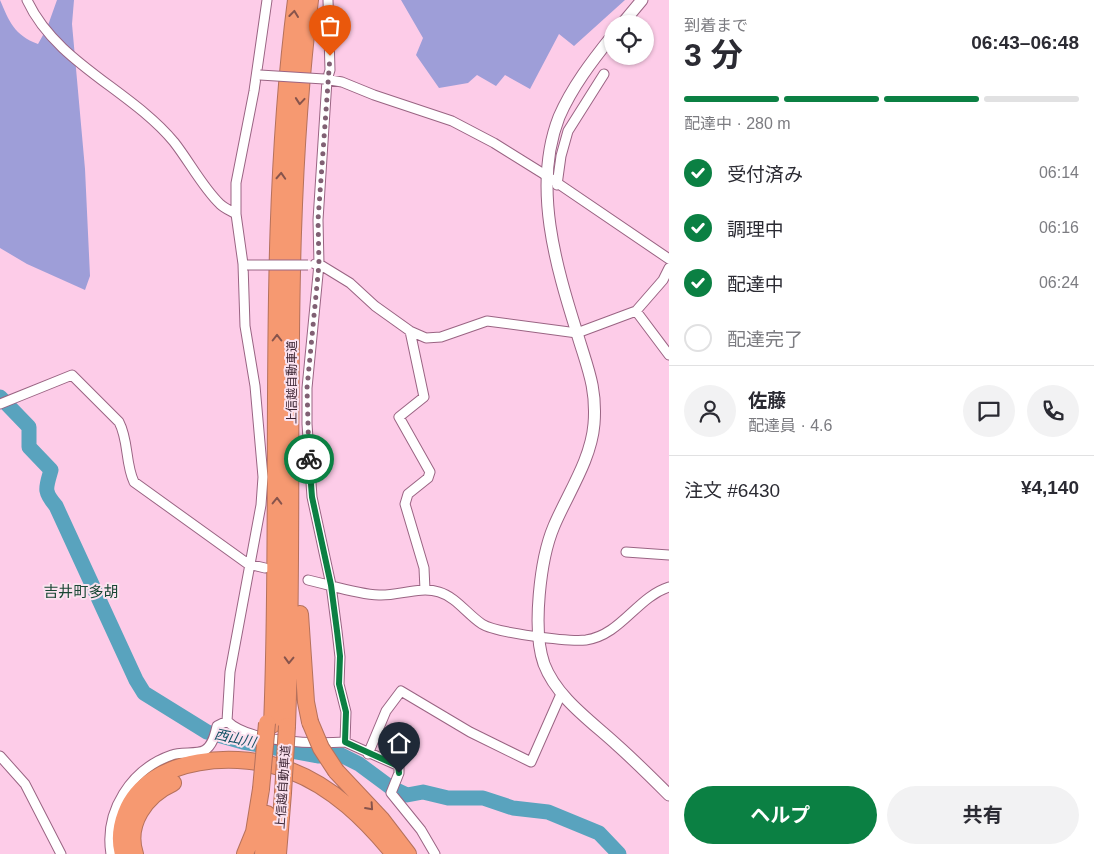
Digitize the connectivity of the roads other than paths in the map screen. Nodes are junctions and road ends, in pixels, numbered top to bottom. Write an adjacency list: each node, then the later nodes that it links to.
1 (27, 0): 14 (street)
2 (267, 0): 9 (street)
3 (296, 0): 36 (highway, 上信越自動車道, one-way to 3)
4 (310, 0): 24 (highway, 上信越自動車道, one-way to 24)
5 (328, 0): 11 (street)
6 (642, 0): 7 (street)
7 (630, 15)
8 (604, 46): 12 (street)
9 (258, 74): 11 (street, bridge); 14 (street)
10 (604, 74): 13 (street)
11 (326, 80): 12 (street); 16 (street)
12 (547, 176): 13 (street); 21 (street)
13 (557, 185): 15 (street)
14 (236, 214): 17 (street)
15 (669, 259)
16 (319, 264): 17 (street, bridge); 20 (street); 30 (street)
17 (245, 265): 27 (street)
18 (669, 268): 19 (street)
19 (636, 311): 21 (street); 22 (street)
20 (410, 331): 21 (street); 32 (street)
21 (577, 333): 33 (street)
22 (669, 355)
23 (0, 404): 27 (street)
24 (292, 454): 36 (highway, 上信越自動車道, one-way to 36); 51 (highway, one-way to 51, bridge)
25 (626, 552): 26 (street)
26 (669, 554)
27 (248, 564): 28 (street); 35 (street)
28 (265, 568)
29 (308, 580): 30 (street)
30 (331, 585): 32 (street); 37 (street)
31 (668, 586): 33 (street)
32 (425, 590): 33 (street)
33 (538, 637): 34 (street)
34 (561, 694): 38 (street); 41 (street)
35 (227, 721): 37 (street); 43 (street)
36 (275, 725): 40 (highway, 上信越自動車道)
37 (345, 742): 38 (street)
38 (368, 754): 52 (street)
39 (0, 756): 42 (street)
40 (271, 791): 46 (highway); 47 (highway, 上信越自動車道); 48 (highway, 上信越自動車道)
41 (669, 795)
42 (60, 854)
43 (111, 854)
44 (123, 854): 50 (highway)
45 (135, 854): 49 (highway)
46 (245, 854)
47 (263, 854)
48 (278, 854)
49 (380, 854)
50 (394, 854)
51 (408, 854)
52 (435, 854)

